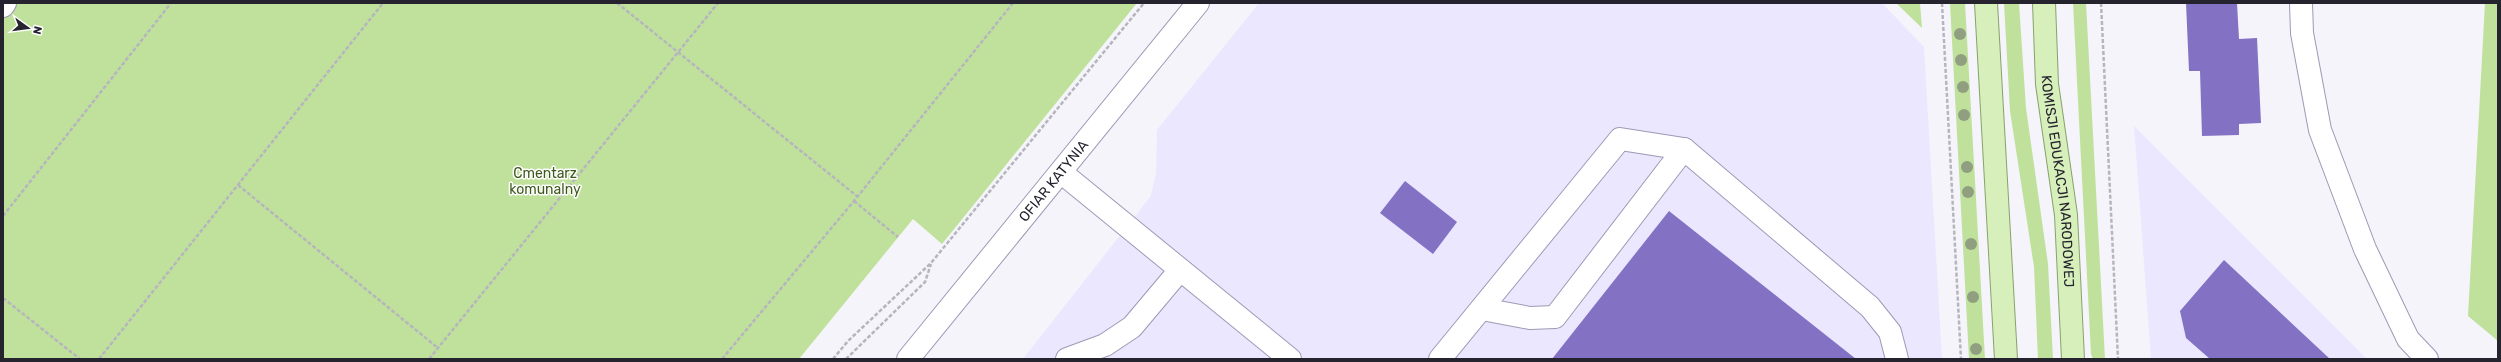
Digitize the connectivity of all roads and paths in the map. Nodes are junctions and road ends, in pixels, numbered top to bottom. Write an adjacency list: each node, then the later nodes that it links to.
1 (5, 3): 14 (street)
2 (171, 3): 21 (path)
3 (383, 3): 18 (path)
4 (616, 3): 15 (path)
5 (718, 3): 15 (path)
6 (1013, 3): 19 (path)
7 (1144, 3): 23 (path)
8 (1198, 3): 17 (street, OFIAR KATYNIA)
9 (1942, 3): 39 (path)
10 (1986, 3): 40 (main road)
11 (2044, 3): 41 (main road, KOMISJI EDUKACJI NARODOWEJ)
12 (2100, 3): 42 (path)
13 (2301, 3): 43 (street)
14 (3, 6)
15 (678, 53): 19 (path); 27 (path)
16 (1684, 149): 26 (street); 26 (street); 38 (street)
17 (1062, 174): 24 (street); 34 (street, OFIAR KATYNIA)
18 (238, 185): 27 (path); 29 (path)
19 (858, 197): 20 (path)
20 (854, 201): 22 (path); 31 (path)
21 (3, 216)
22 (898, 237)
23 (931, 263): 32 (path); 33 (path)
24 (1180, 270): 35 (street); 36 (street)
25 (3, 298): 28 (path)
26 (1482, 309): 37 (street)
27 (438, 348): 30 (path)
28 (80, 359)
29 (99, 359)
30 (428, 359)
31 (722, 359)
32 (833, 359)
33 (846, 359)
34 (908, 359)
35 (1067, 359)
36 (1290, 359)
37 (1440, 359)
38 (1897, 359)
39 (1961, 359)
40 (2006, 359)
41 (2073, 359)
42 (2118, 359)
43 (2427, 359)

